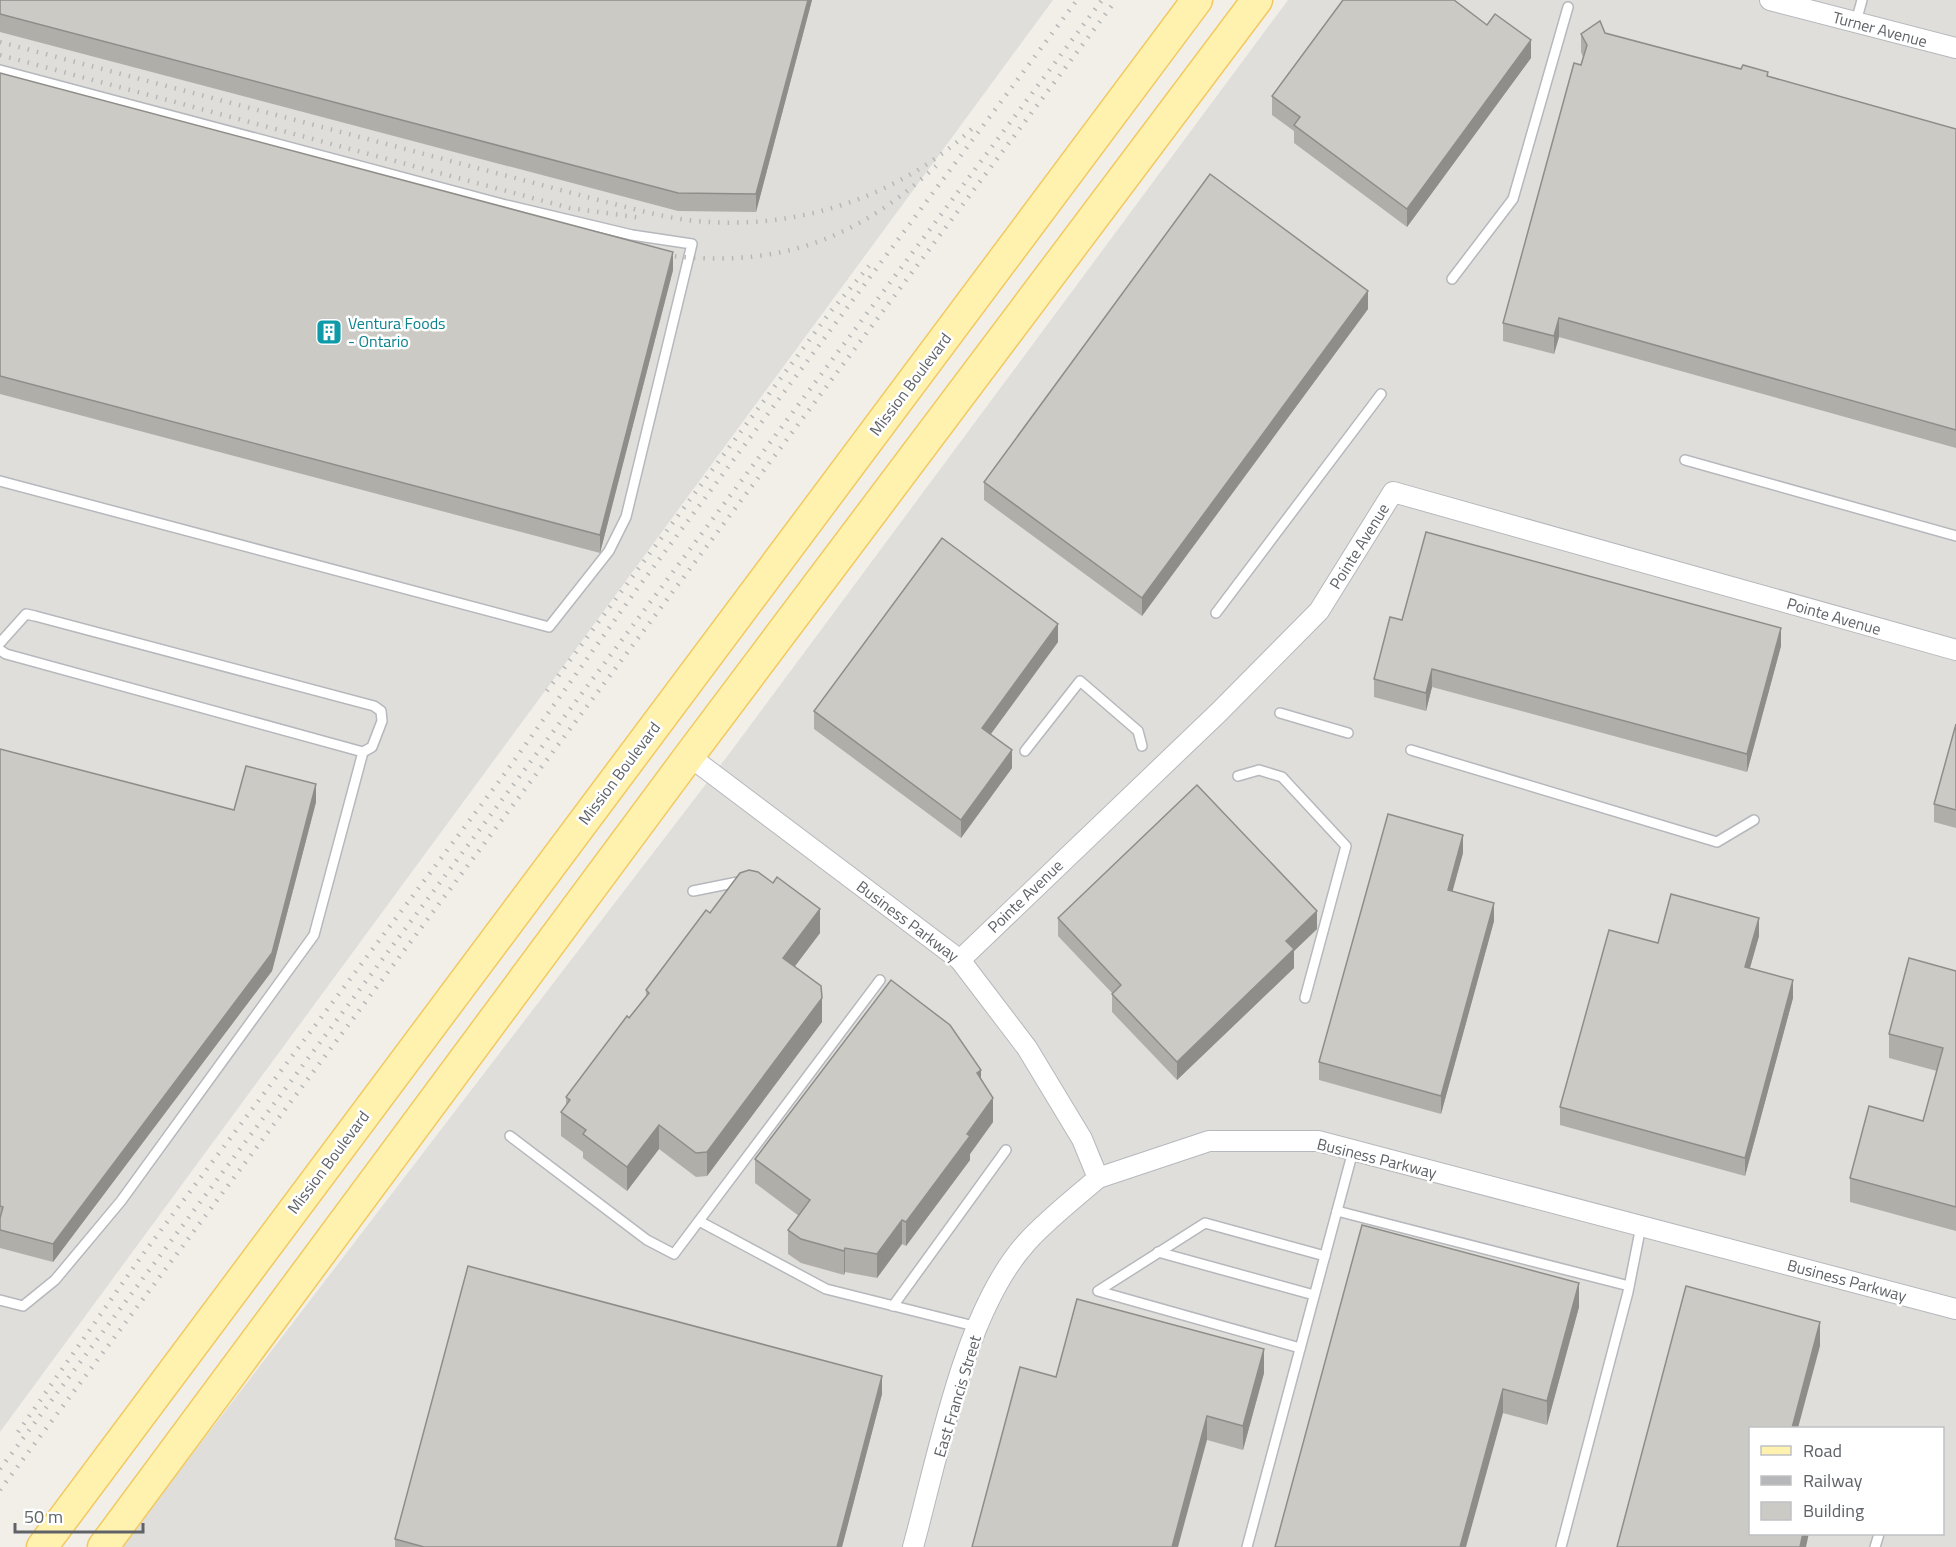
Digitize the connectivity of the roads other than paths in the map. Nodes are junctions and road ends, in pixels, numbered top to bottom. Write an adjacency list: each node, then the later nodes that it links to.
1 (1197, 0): 48 (main road, Mission Boulevard)
2 (1257, 0): 24 (main road)
3 (1770, 0): 6 (street, Turner Avenue)
4 (1862, 0): 6 (lane)
5 (1568, 7): 9 (lane)
6 (1856, 22): 7 (street, Turner Avenue)
7 (1956, 48)
8 (0, 70): 12 (lane)
9 (1452, 279)
10 (1381, 394): 14 (lane)
11 (1685, 460): 13 (lane)
12 (0, 481)
13 (1956, 536)
14 (1216, 613)
15 (0, 644): 23 (lane)
16 (0, 650): 23 (lane)
17 (1956, 650): 29 (street, Pointe Avenue)
18 (1280, 712): 19 (lane)
19 (1348, 733)
20 (1142, 746): 22 (lane)
21 (1411, 750): 26 (lane)
22 (1025, 751)
23 (363, 752): 43 (lane)
24 (689, 756): 29 (street, Business Parkway); 49 (main road)
25 (1239, 776): 31 (lane)
26 (1754, 820)
27 (755, 879): 28 (lane)
28 (693, 891)
29 (960, 960): 35 (street, Business Parkway)
30 (880, 980): 37 (lane)
31 (1305, 998)
32 (510, 1136): 37 (lane)
33 (1006, 1150): 44 (lane)
34 (1353, 1150): 35 (street, Business Parkway); 36 (lane); 38 (street, Business Parkway)
35 (1098, 1178): 46 (street, East Francis Street)
36 (1337, 1210): 40 (lane); 41 (lane)
37 (699, 1221): 44 (lane)
38 (1641, 1226): 41 (lane); 45 (street, Business Parkway)
39 (1158, 1252): 40 (lane); 42 (lane); 47 (lane)
40 (1324, 1256): 42 (lane)
41 (1629, 1286): 52 (lane)
42 (1314, 1295): 47 (lane)
43 (0, 1300)
44 (892, 1306): 46 (lane)
45 (1956, 1309)
46 (978, 1327): 50 (street, East Francis Street)
47 (1300, 1348): 51 (lane)
48 (42, 1547)
49 (103, 1547)
50 (913, 1547)
51 (1247, 1547)
52 (1561, 1547)

